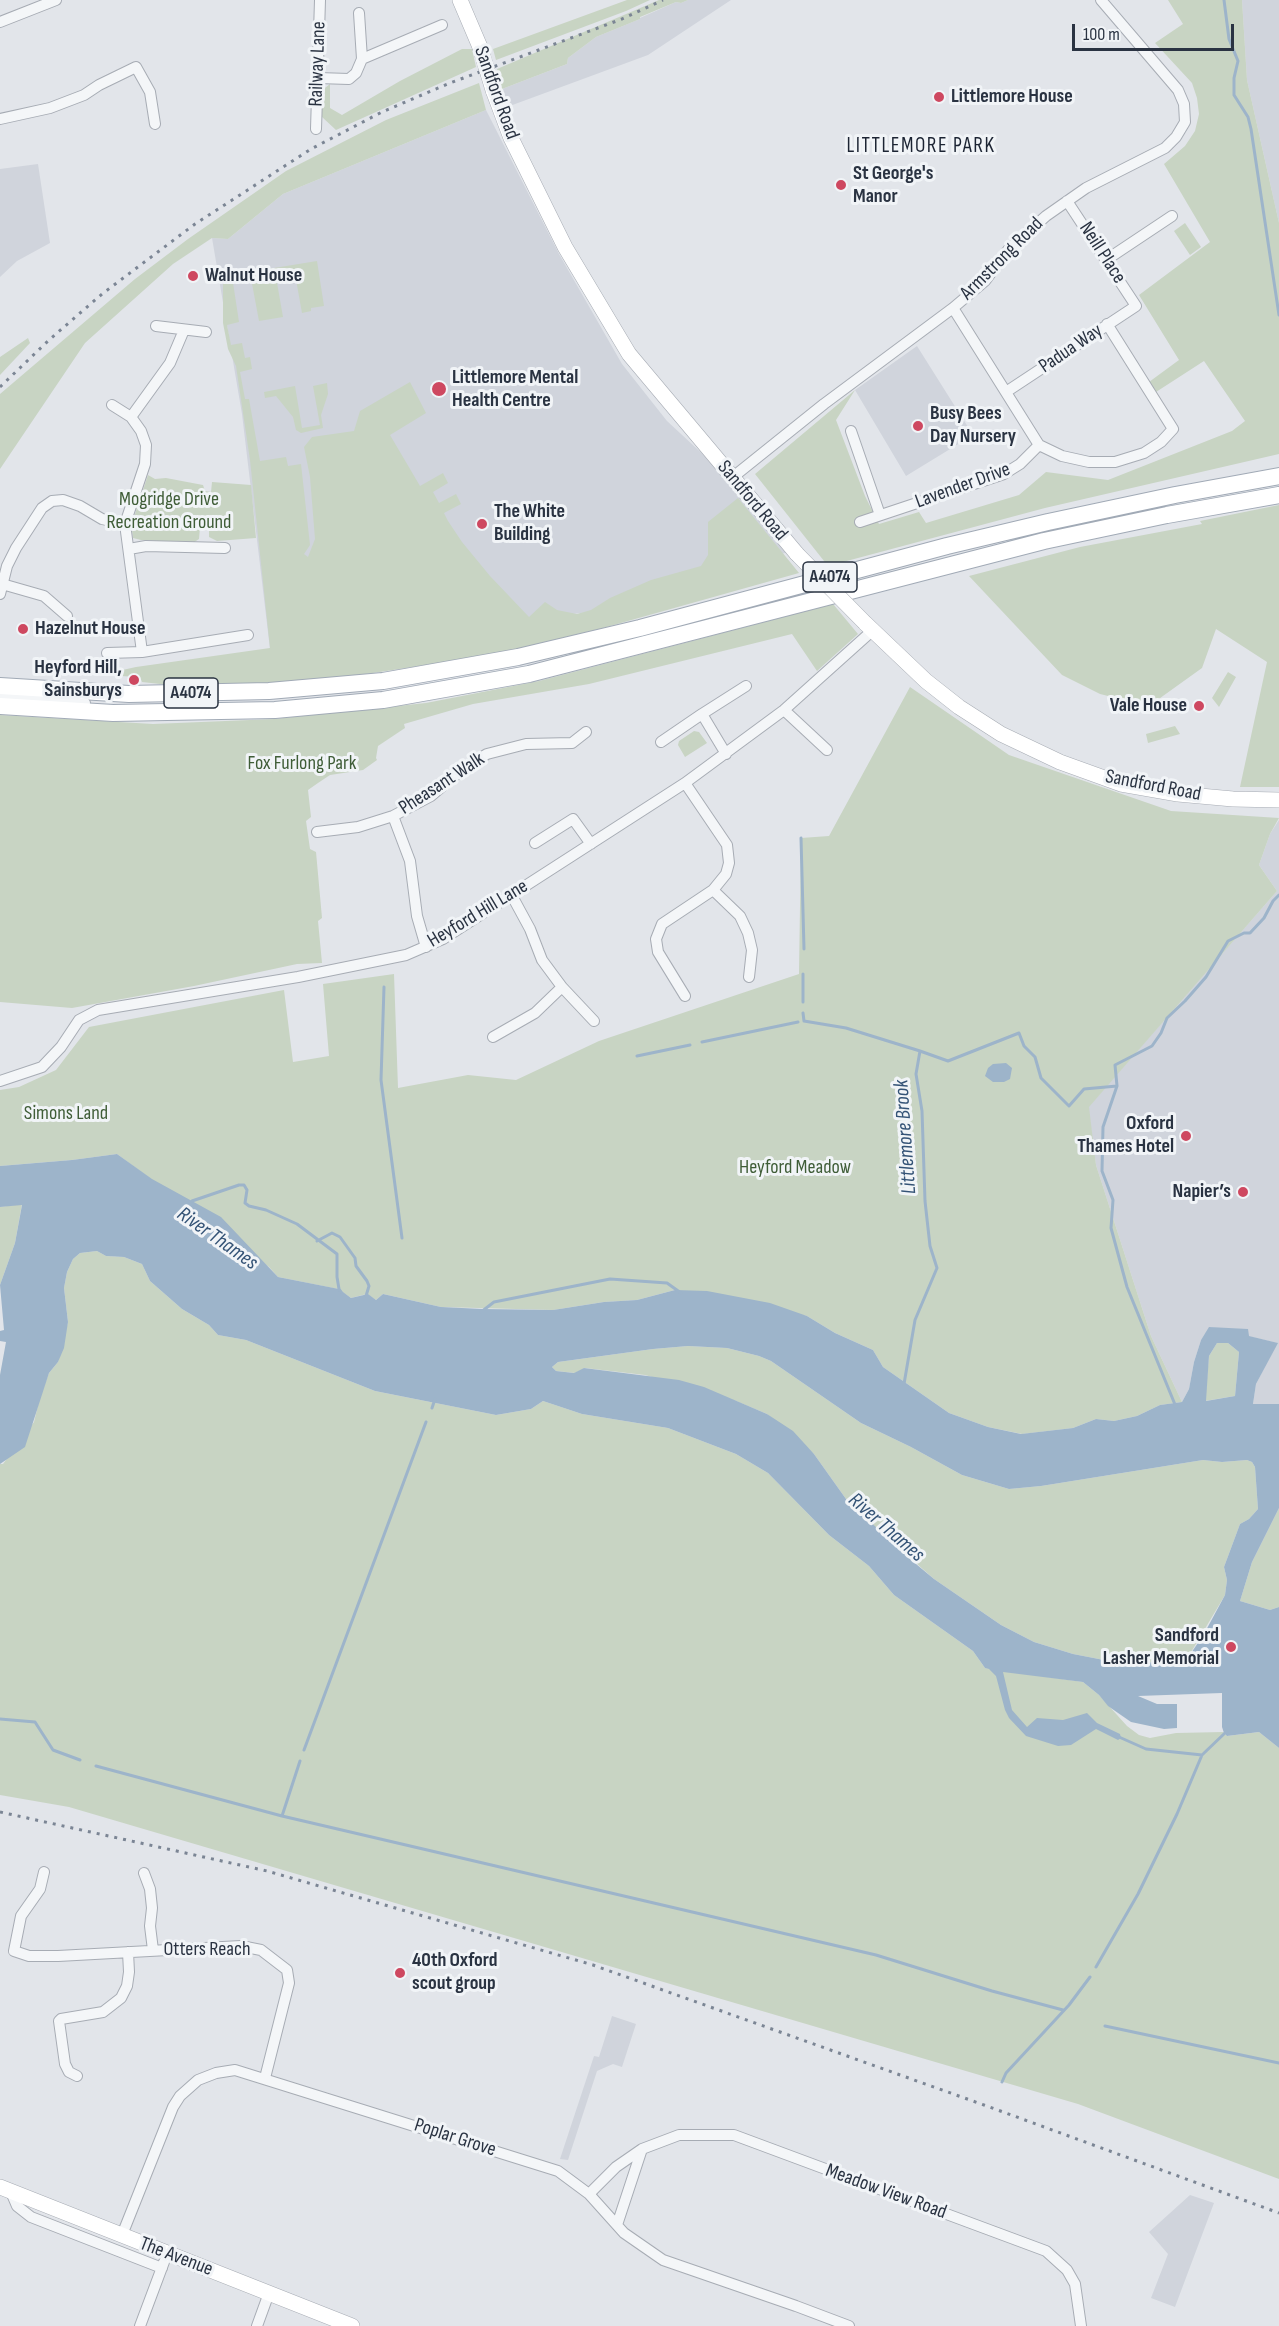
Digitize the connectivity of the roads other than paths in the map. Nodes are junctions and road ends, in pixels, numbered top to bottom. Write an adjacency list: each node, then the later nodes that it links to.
1 (56, 0): 6 (street)
2 (320, 0): 9 (street, Railway Lane)
3 (460, 0): 28 (street, Sandford Road, bridge)
4 (1101, 0): 13 (street, Armstrong Road)
5 (359, 13): 8 (street)
6 (0, 22)
7 (442, 25): 8 (street)
8 (362, 59): 9 (street)
9 (318, 78): 12 (street, Railway Lane)
10 (0, 118): 11 (street)
11 (155, 124)
12 (316, 129)
13 (1067, 201): 15 (street, Neill Place); 17 (street, Armstrong Road)
14 (1172, 216): 15 (street)
15 (1106, 261): 16 (street, Neill Place)
16 (1136, 306): 18 (street, Padua Way)
17 (953, 308): 22 (street); 28 (street, Armstrong Road)
18 (1107, 324): 22 (street, Padua Way); 26 (street)
19 (156, 326): 20 (street)
20 (183, 330): 21 (street); 24 (street)
21 (206, 333)
22 (1006, 393): 26 (street)
23 (112, 405): 24 (street)
24 (131, 417): 32 (street)
25 (851, 431): 30 (street)
26 (1039, 445): 30 (street, Lavender Drive)
27 (1279, 476): 41 (main road, A4074)
28 (733, 477): 37 (street, Sandford Road, bridge)
29 (1279, 495): 46 (main road, A4074)
30 (880, 515): 31 (street, Lavender Drive)
31 (860, 522)
32 (125, 524): 34 (street); 35 (street)
33 (225, 548): 34 (street)
34 (129, 549): 39 (street)
35 (1, 589): 36 (street)
36 (67, 616)
37 (868, 627): 45 (street, Heyford Hill Lane); 53 (street, Sandford Road)
38 (248, 634): 39 (street)
39 (142, 652): 40 (street)
40 (107, 653)
41 (0, 686)
42 (746, 686): 47 (street)
43 (0, 697): 46 (street)
44 (0, 706): 46 (main road, A4074)
45 (784, 710): 50 (street); 51 (street, Heyford Hill Lane)
46 (113, 713)
47 (702, 714): 49 (street); 51 (street)
48 (586, 732): 54 (street, Pheasant Walk)
49 (661, 742)
50 (827, 750)
51 (726, 754): 52 (street, Heyford Hill Lane)
52 (685, 783): 57 (street, Heyford Hill Lane); 58 (street)
53 (1279, 800)
54 (393, 816): 55 (street); 60 (street, Pheasant Walk)
55 (317, 832)
56 (536, 843): 57 (street)
57 (591, 844): 59 (street, Heyford Hill Lane)
58 (713, 890): 61 (street); 63 (street)
59 (511, 894): 60 (street, Heyford Hill Lane); 62 (street)
60 (426, 947): 66 (street, Heyford Hill Lane)
61 (748, 977)
62 (562, 987): 64 (street); 65 (street)
63 (685, 996)
64 (594, 1021)
65 (493, 1037)
66 (0, 1081)
67 (45, 1872): 70 (street, Otters Reach)
68 (144, 1874): 69 (street, Otters Reach)
69 (153, 1950): 70 (street, Otters Reach); 72 (street, Otters Reach)
70 (128, 1952): 71 (street)
71 (77, 2076)
72 (265, 2078): 75 (street, Poplar Grove); 77 (street, Poplar Grove)
73 (642, 2148): 75 (street, Meadow View Road); 76 (street); 85 (street, Meadow View Road)
74 (5, 2189): 77 (street, The Avenue); 79 (street)
75 (589, 2194): 76 (street, Poplar Grove)
76 (617, 2225): 84 (street, Poplar Grove)
77 (122, 2235): 78 (street, The Avenue)
78 (168, 2253): 79 (street); 80 (street, The Avenue)
79 (162, 2268): 81 (street)
80 (269, 2293): 82 (street); 83 (street, The Avenue)
81 (140, 2326)
82 (256, 2326)
83 (352, 2326)
84 (849, 2326)
85 (1081, 2326)

